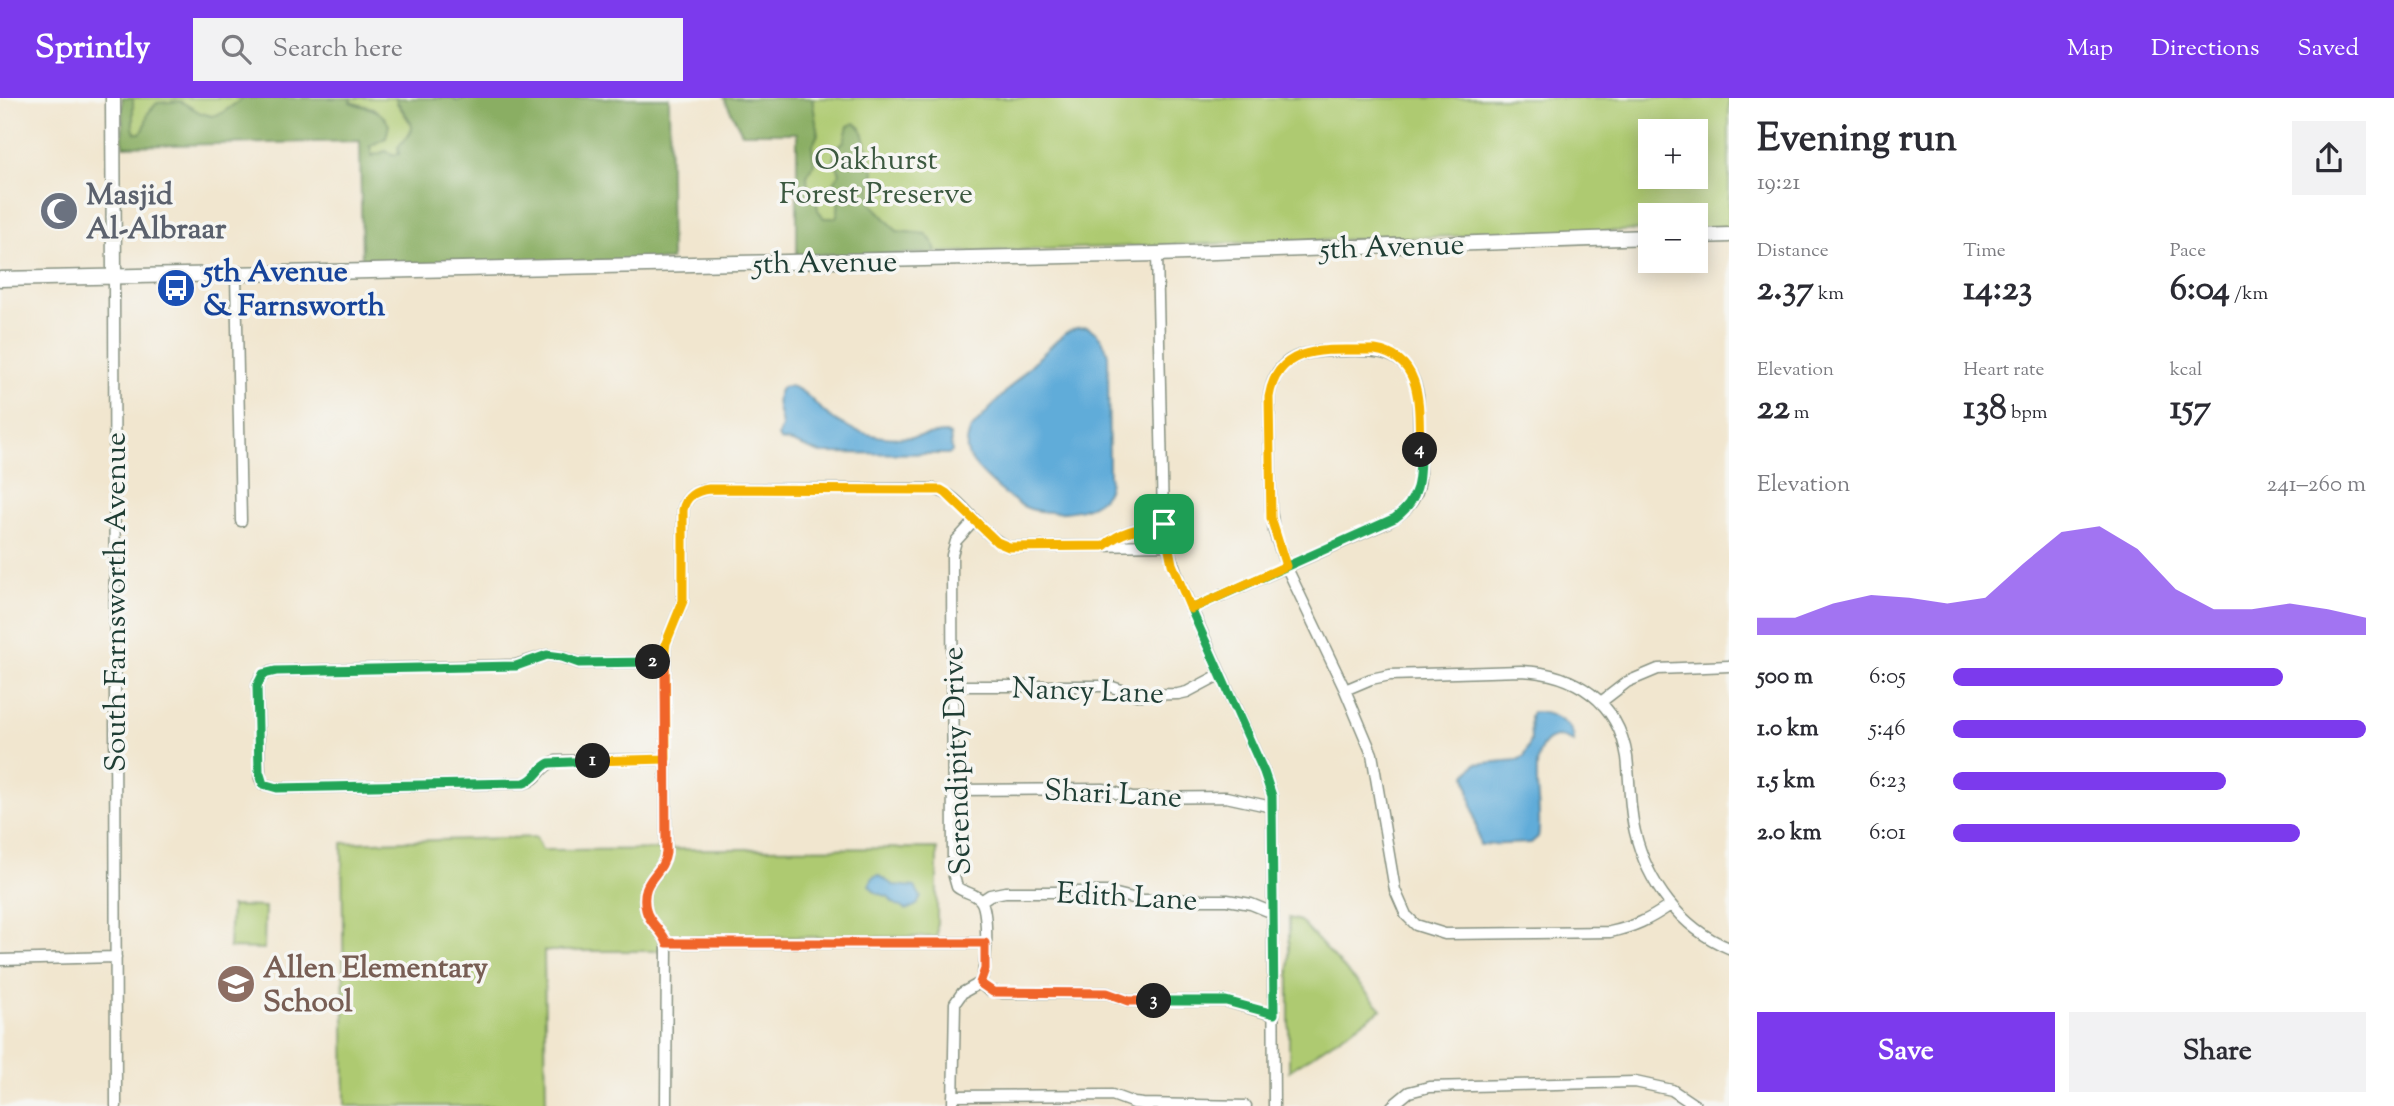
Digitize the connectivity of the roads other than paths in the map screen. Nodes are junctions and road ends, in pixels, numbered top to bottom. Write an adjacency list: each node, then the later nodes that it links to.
1 (113, 98): 7 (street, South Farnsworth Avenue)
2 (1729, 235): 3 (street)
3 (1708, 236)
4 (1638, 237): 5 (street, 5th Avenue)
5 (1157, 254): 6 (street, 5th Avenue); 11 (street)
6 (236, 275): 7 (street, 5th Avenue); 10 (street)
7 (114, 277): 8 (street, 5th Avenue); 31 (street, South Farnsworth Avenue)
8 (0, 279)
9 (975, 520): 13 (street); 16 (street); 19 (street, Serendipity Drive)
10 (241, 521)
11 (1164, 524): 12 (street); 13 (street)
12 (1167, 545): 13 (street); 15 (street)
13 (1104, 546)
14 (1286, 566): 14 (street); 15 (street); 20 (street)
15 (1191, 609): 18 (street)
16 (665, 662): 22 (street); 22 (street)
17 (1729, 666): 21 (street)
18 (1219, 675): 19 (street, Nancy Lane); 24 (street)
19 (953, 687): 23 (street, Serendipity Drive)
20 (1345, 690): 21 (street); 26 (street)
21 (1601, 702): 26 (street)
22 (666, 759): 28 (street)
23 (953, 790): 24 (street, Shari Lane); 25 (street, Serendipity Drive)
24 (1272, 807): 27 (street)
25 (981, 901): 27 (street, Edith Lane); 29 (street, Serendipity Drive)
26 (1669, 906): 30 (street)
27 (1273, 913): 34 (street)
28 (667, 943): 29 (street); 37 (street)
29 (985, 943): 33 (street, Serendipity Drive)
30 (1729, 948)
31 (116, 957): 32 (street); 36 (street, South Farnsworth Avenue)
32 (0, 960)
33 (980, 983): 34 (street); 35 (street)
34 (1274, 1014): 39 (street)
35 (953, 1101): 38 (street)
36 (116, 1106)
37 (666, 1106)
38 (1246, 1106)
39 (1274, 1106)
40 (1392, 1106): 41 (street)
41 (1696, 1106)

